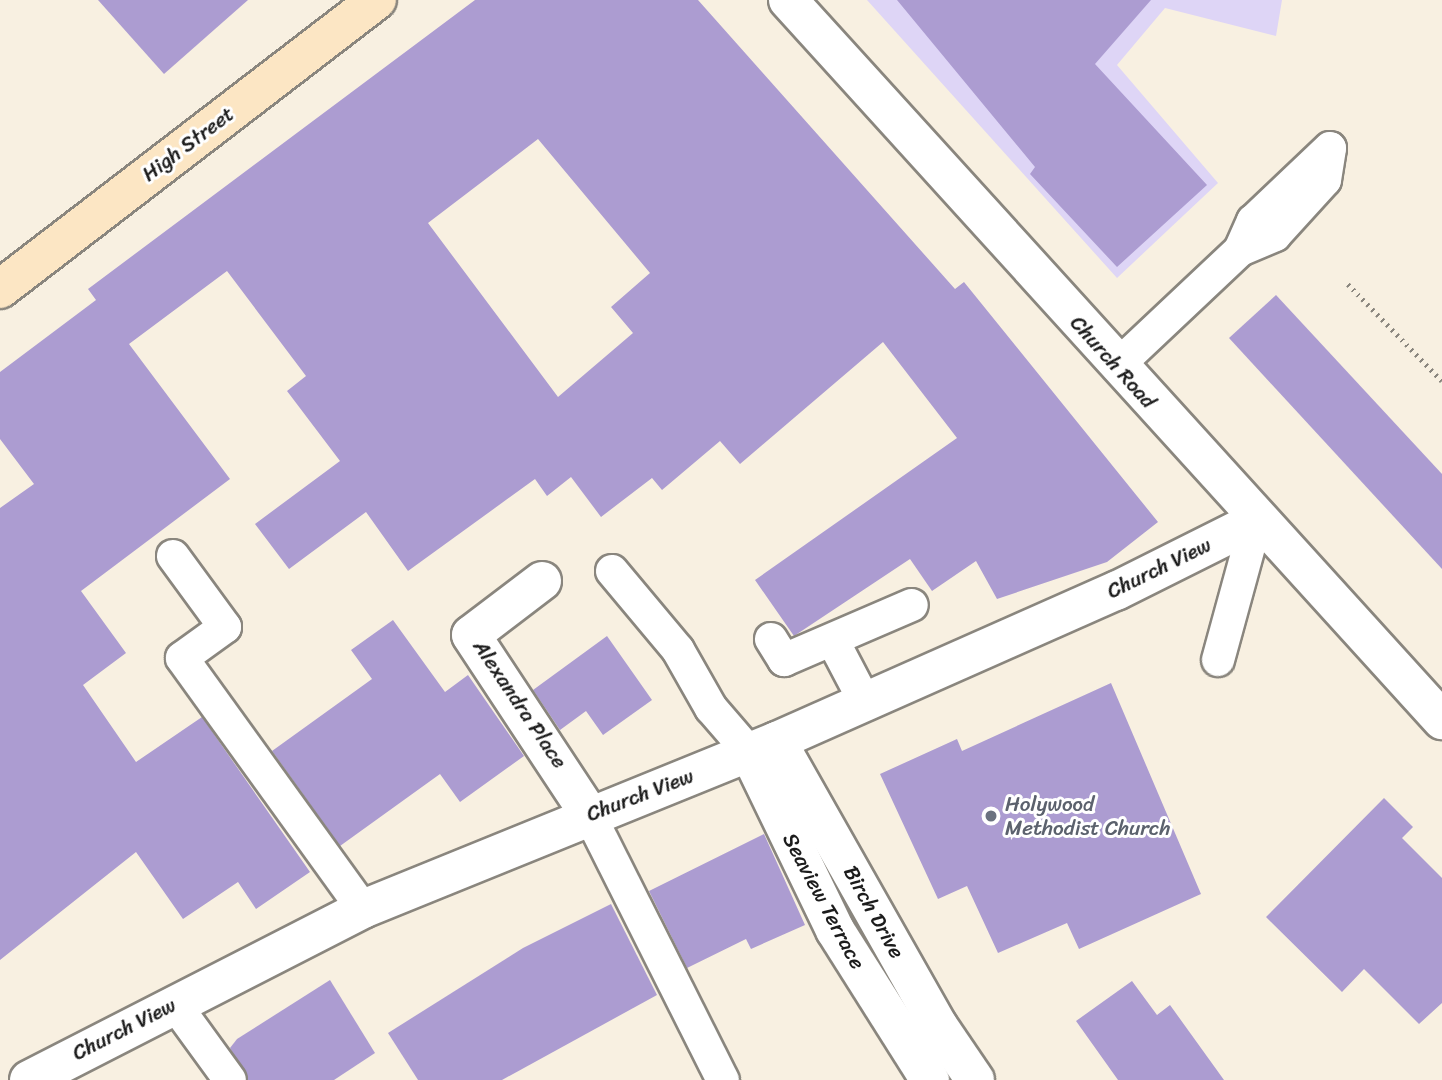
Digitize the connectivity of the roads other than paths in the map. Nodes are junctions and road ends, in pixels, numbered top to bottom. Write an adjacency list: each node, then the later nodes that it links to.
1 (377, 0): 4 (main road, High Street)
2 (788, 0): 5 (street, Church Road)
3 (1240, 250): 5 (lane)
4 (0, 289)
5 (1117, 366): 6 (street, Church Road)
6 (1256, 521): 13 (lane); 14 (street, Church View); 15 (street, Church Road)
7 (173, 556): 18 (lane)
8 (612, 571): 16 (lane)
9 (542, 581): 17 (street, Alexandra Place)
10 (912, 605): 12 (lane)
11 (771, 639): 12 (lane)
12 (833, 641): 14 (lane)
13 (1218, 660)
14 (865, 702): 16 (street, Church View)
15 (1442, 720)
16 (763, 746): 17 (street, Church View); 23 (street, Seaview Terrace); 24 (street, Birch Drive)
17 (589, 814): 18 (street, Church View); 22 (lane)
18 (363, 909): 19 (street, Church View)
19 (174, 1003): 20 (street, Church View); 21 (lane)
20 (29, 1080)
21 (230, 1080)
22 (723, 1080)
23 (930, 1080)
24 (975, 1080)

